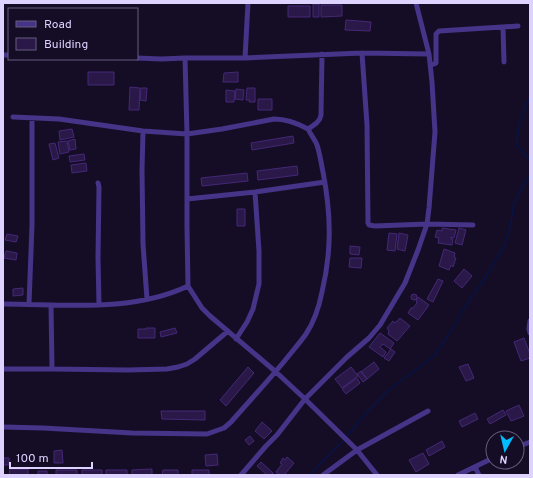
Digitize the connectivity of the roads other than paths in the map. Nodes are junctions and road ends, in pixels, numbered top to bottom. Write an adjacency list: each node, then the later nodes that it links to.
1 (248, 3): 10 (street)
2 (416, 3): 7 (street)
3 (518, 26): 4 (street)
4 (503, 27): 11 (street); 12 (street)
5 (362, 53): 6 (street); 7 (street); 22 (street)
6 (322, 54): 10 (street); 15 (street)
7 (429, 54): 12 (street)
8 (138, 58): 9 (street)
9 (185, 58): 10 (street); 17 (street)
10 (245, 58)
11 (504, 62)
12 (430, 65): 22 (street)
13 (13, 117): 14 (street)
14 (32, 118): 16 (street); 27 (street)
15 (308, 129): 17 (street); 18 (street)
16 (143, 131): 17 (street); 25 (street)
17 (187, 134): 21 (street)
18 (325, 182): 20 (street); 36 (street)
19 (98, 184): 29 (street)
20 (255, 192): 21 (street); 33 (street)
21 (187, 199): 24 (street)
22 (427, 224): 23 (street); 37 (street)
23 (473, 225)
24 (188, 286): 25 (street); 31 (street)
25 (147, 299): 29 (street)
26 (3, 304): 27 (street)
27 (29, 304): 28 (street)
28 (51, 305): 29 (street); 35 (street)
29 (99, 305)
30 (530, 321): 32 (street)
31 (228, 331): 33 (street); 35 (street)
32 (530, 333)
33 (236, 339): 36 (street)
34 (3, 369): 35 (street)
35 (52, 369)
36 (276, 372): 37 (street); 39 (street)
37 (305, 398): 40 (street); 43 (street)
38 (428, 411): 40 (street)
39 (3, 426)
40 (357, 450): 44 (street); 45 (street)
41 (485, 462): 42 (street)
42 (475, 467): 46 (street); 47 (street)
43 (241, 475)
44 (323, 475)
45 (376, 475)
46 (458, 475)
47 (480, 475)

